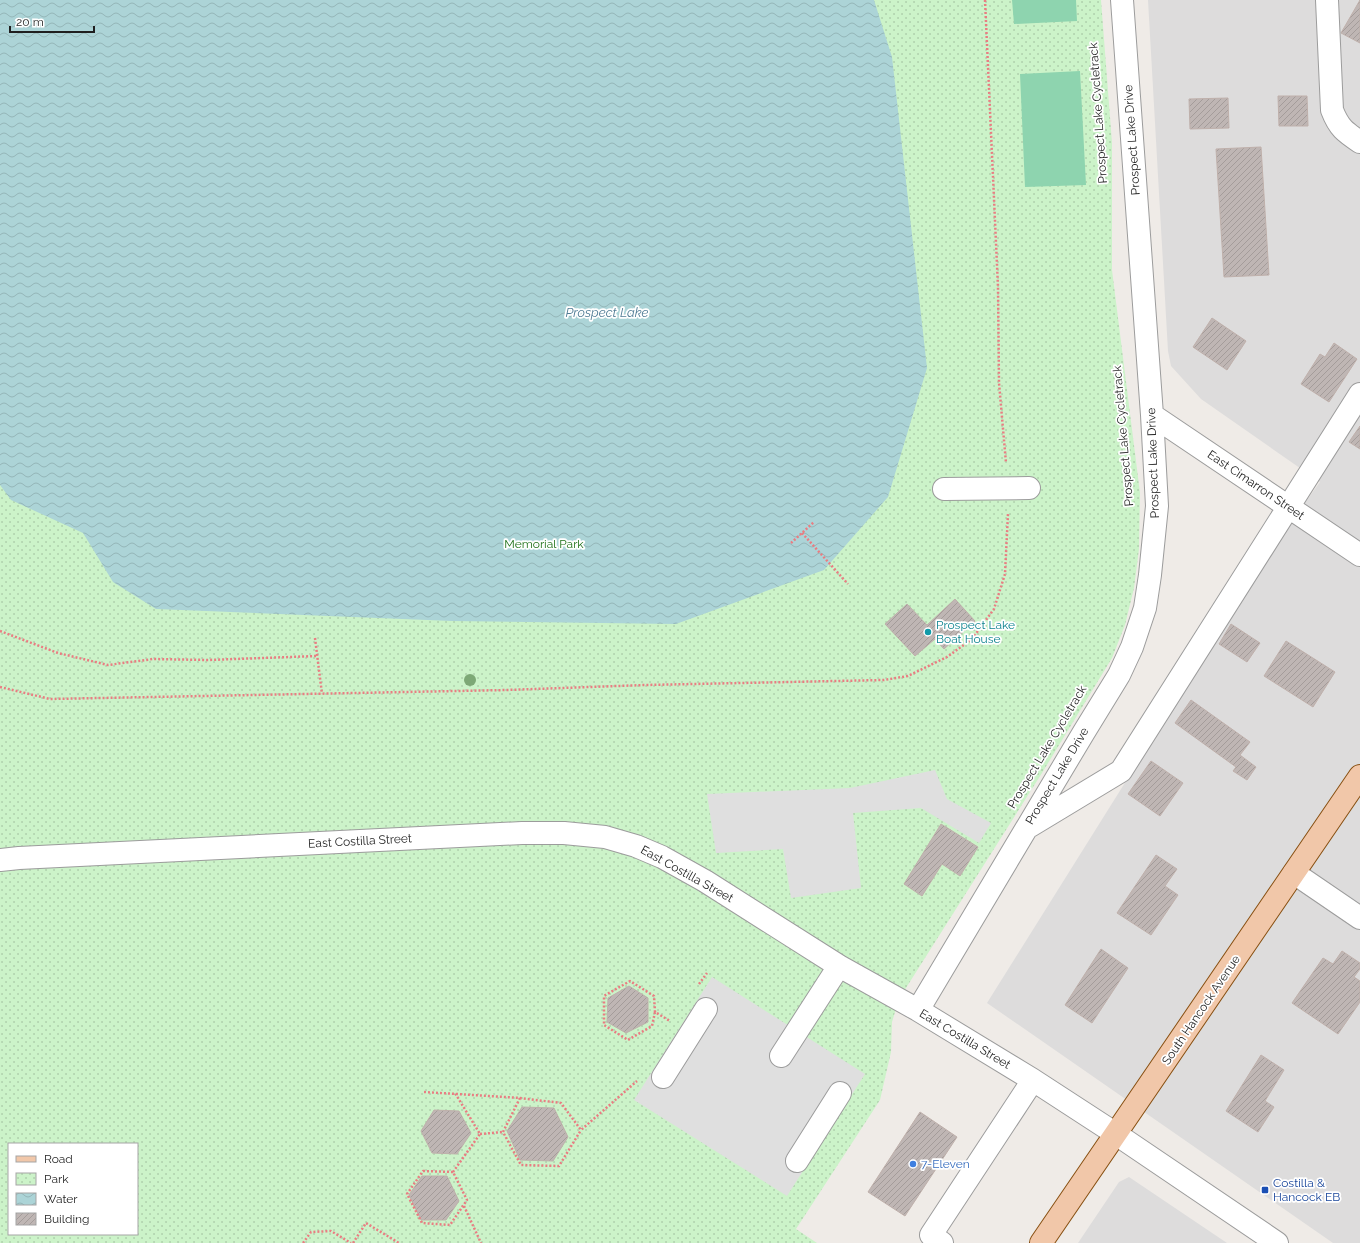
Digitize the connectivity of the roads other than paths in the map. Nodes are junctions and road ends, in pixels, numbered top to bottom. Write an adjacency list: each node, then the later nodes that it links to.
1 (1122, 0): 5 (street, Prospect Lake Drive)
2 (1327, 0): 3 (street)
3 (1360, 142)
4 (1360, 394): 8 (street)
5 (1152, 415): 8 (street, East Cimarron Street); 11 (street, Prospect Lake Drive)
6 (1029, 488): 7 (street)
7 (944, 489)
8 (1288, 507): 9 (street, East Cimarron Street); 11 (street)
9 (1360, 555)
10 (1360, 776): 13 (main road, South Hancock Avenue)
11 (1027, 827): 17 (street, Prospect Lake Drive)
12 (0, 860): 15 (street, East Costilla Street)
13 (1294, 873): 14 (street); 22 (main road, South Hancock Avenue)
14 (1360, 918)
15 (839, 966): 17 (street, East Costilla Street); 18 (street)
16 (706, 1009): 19 (street)
17 (918, 1010): 20 (street, East Costilla Street)
18 (781, 1056)
19 (663, 1077)
20 (1033, 1080): 22 (street, East Costilla Street); 24 (street)
21 (840, 1093): 23 (street)
22 (1116, 1134): 25 (main road, South Hancock Avenue); 26 (street, East Costilla Street)
23 (798, 1161)
24 (942, 1243)
25 (1041, 1243)
26 (1277, 1243)

